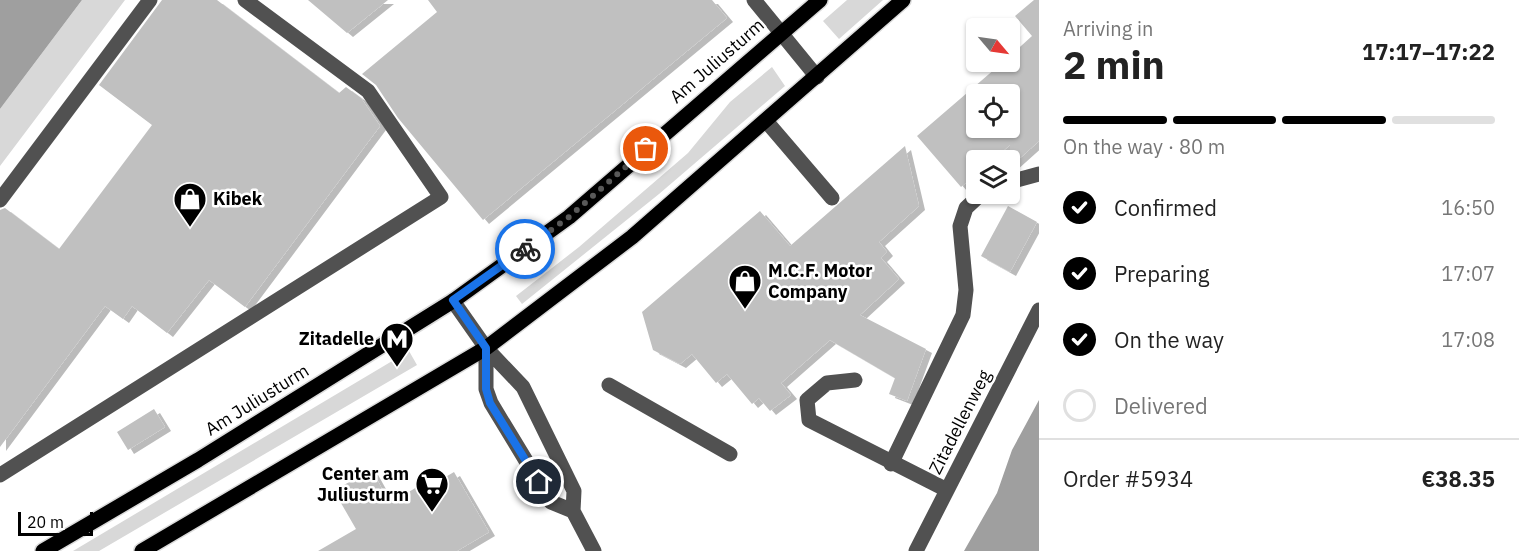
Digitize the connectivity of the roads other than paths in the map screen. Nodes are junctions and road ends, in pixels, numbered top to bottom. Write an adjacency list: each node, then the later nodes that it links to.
1 (150, 0): 12 (street)
2 (245, 0): 21 (street)
3 (754, 0): 6 (street)
4 (820, 0): 6 (main road, Am Juliusturm)
5 (903, 0): 7 (main road)
6 (780, 32): 7 (street); 14 (main road, Am Juliusturm)
7 (817, 77): 8 (main road)
8 (766, 121): 11 (street); 16 (main road)
9 (1039, 174): 10 (street)
10 (1020, 179)
11 (832, 198)
12 (0, 200)
13 (970, 204): 20 (street)
14 (453, 300): 16 (street); 24 (main road, Am Juliusturm)
15 (1039, 310): 22 (street, Zitadellenweg)
16 (486, 348): 23 (street); 23 (street); 25 (main road)
17 (855, 380): 20 (street)
18 (609, 385): 19 (street)
19 (730, 454)
20 (891, 464): 22 (street)
21 (0, 475)
22 (947, 490): 27 (street, Zitadellenweg)
23 (573, 511): 26 (street)
24 (43, 551)
25 (142, 551)
26 (594, 551)
27 (916, 551)

